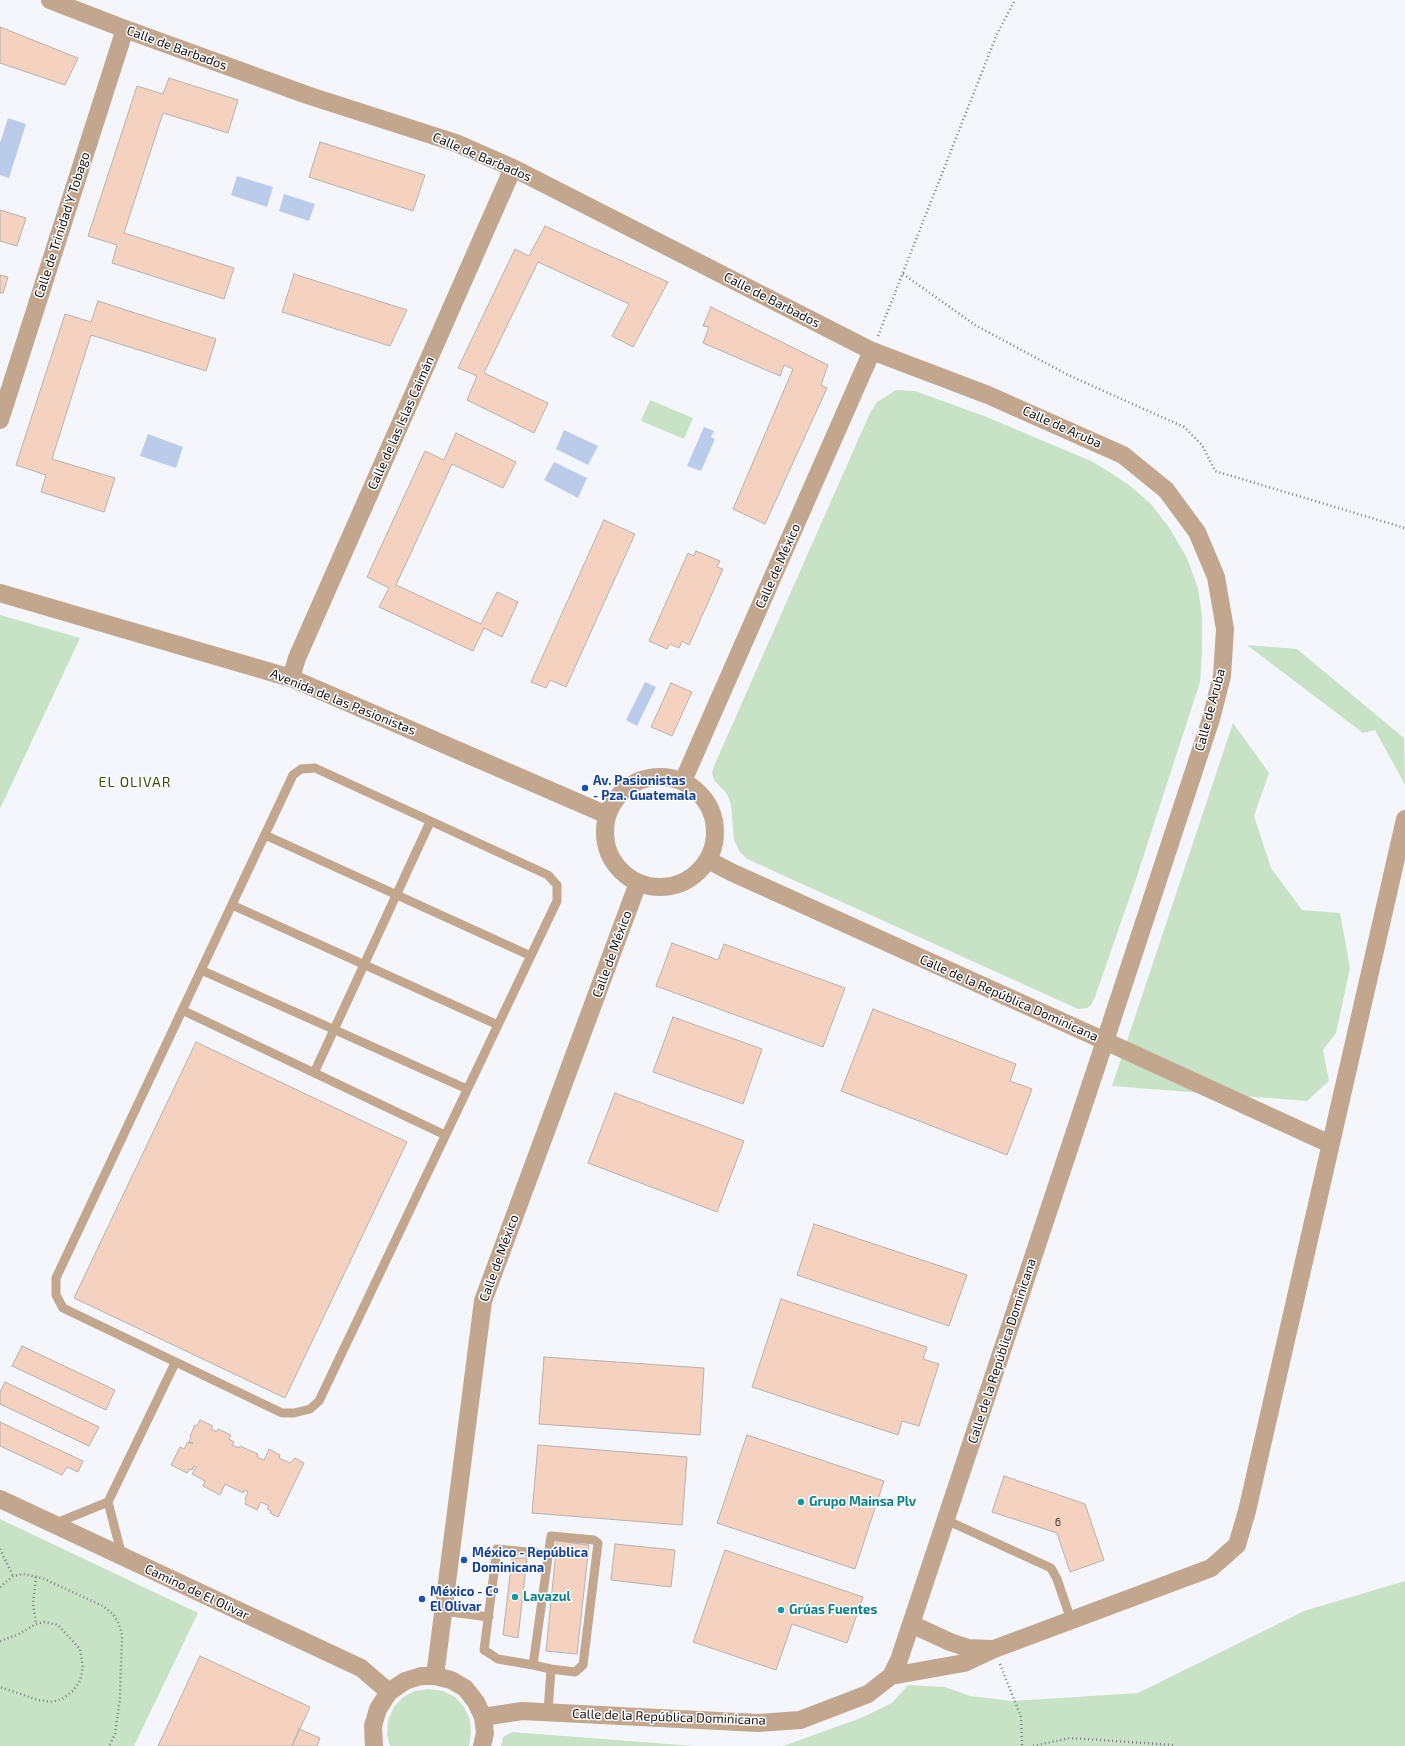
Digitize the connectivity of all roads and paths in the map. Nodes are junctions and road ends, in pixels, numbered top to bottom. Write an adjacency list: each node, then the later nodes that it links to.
1 (50, 0): 3 (street, Calle de Barbados)
2 (1015, 0): 5 (path)
3 (125, 29): 4 (street, Calle de Barbados); 7 (street, Calle de Trinidad Y Tobago)
4 (513, 168): 6 (street, Calle de Barbados); 10 (street, Calle de las Islas Caimán)
5 (903, 274): 6 (path); 8 (path)
6 (872, 351): 11 (street, Calle de México); 26 (street, Calle de Aruba)
7 (0, 420)
8 (1405, 528)
9 (0, 593): 10 (street, Avenida de las Pasionistas)
10 (291, 678): 12 (street, Avenida de las Pasionistas)
11 (683, 781): 12 (street); 16 (street)
12 (607, 816): 17 (street)
13 (1405, 820): 30 (street)
14 (430, 822): 15 (lane); 18 (lane); 20 (lane)
15 (265, 835): 18 (lane); 19 (lane)
16 (708, 860): 17 (street); 26 (street, Calle de la República Dominicana)
17 (638, 883): 42 (street, Calle de México)
18 (396, 895): 20 (lane); 21 (lane)
19 (232, 905): 21 (lane); 22 (lane)
20 (530, 956): 24 (lane)
21 (364, 964): 24 (lane); 25 (lane)
22 (201, 970): 23 (lane); 25 (lane)
23 (182, 1010): 27 (lane); 31 (lane)
24 (498, 1025): 28 (lane)
25 (334, 1029): 27 (lane); 28 (lane)
26 (1105, 1041): 30 (street); 34 (street, Calle de la República Dominicana)
27 (314, 1073): 29 (lane)
28 (467, 1089): 29 (lane)
29 (445, 1135): 31 (lane)
30 (1330, 1144): 44 (street)
31 (175, 1363): 33 (lane)
32 (0, 1499): 35 (street, Camino de El Olivar)
33 (108, 1502): 35 (lane); 38 (lane)
34 (946, 1520): 44 (lane); 46 (street, Calle de la República Dominicana)
35 (54, 1524): 38 (street, Camino de El Olivar)
36 (0, 1549): 39 (path)
37 (548, 1554): 43 (lane); 49 (lane); 50 (lane)
38 (122, 1556): 54 (street, Camino de El Olivar)
39 (13, 1576): 40 (path); 41 (path)
40 (36, 1577): 45 (path); 58 (path)
41 (0, 1587)
42 (443, 1611): 43 (lane); 51 (street, Calle de México)
43 (489, 1617): 49 (lane)
44 (1071, 1620): 48 (street)
45 (36, 1624): 47 (path); 53 (path)
46 (911, 1624): 48 (street); 52 (street, Calle de la República Dominicana)
47 (0, 1641)
48 (994, 1649): 52 (street); 61 (path)
49 (533, 1666): 50 (lane)
50 (551, 1669): 55 (lane)
51 (435, 1676): 54 (street); 56 (street)
52 (891, 1676): 55 (street, Calle de la República Dominicana)
53 (0, 1687)
54 (389, 1692): 59 (street)
55 (548, 1712): 56 (street, Calle de la República Dominicana)
56 (483, 1717): 60 (street)
57 (1173, 1745): 62 (path)
58 (109, 1746)
59 (374, 1746)
60 (482, 1746)
61 (1022, 1746)
62 (1033, 1746)

